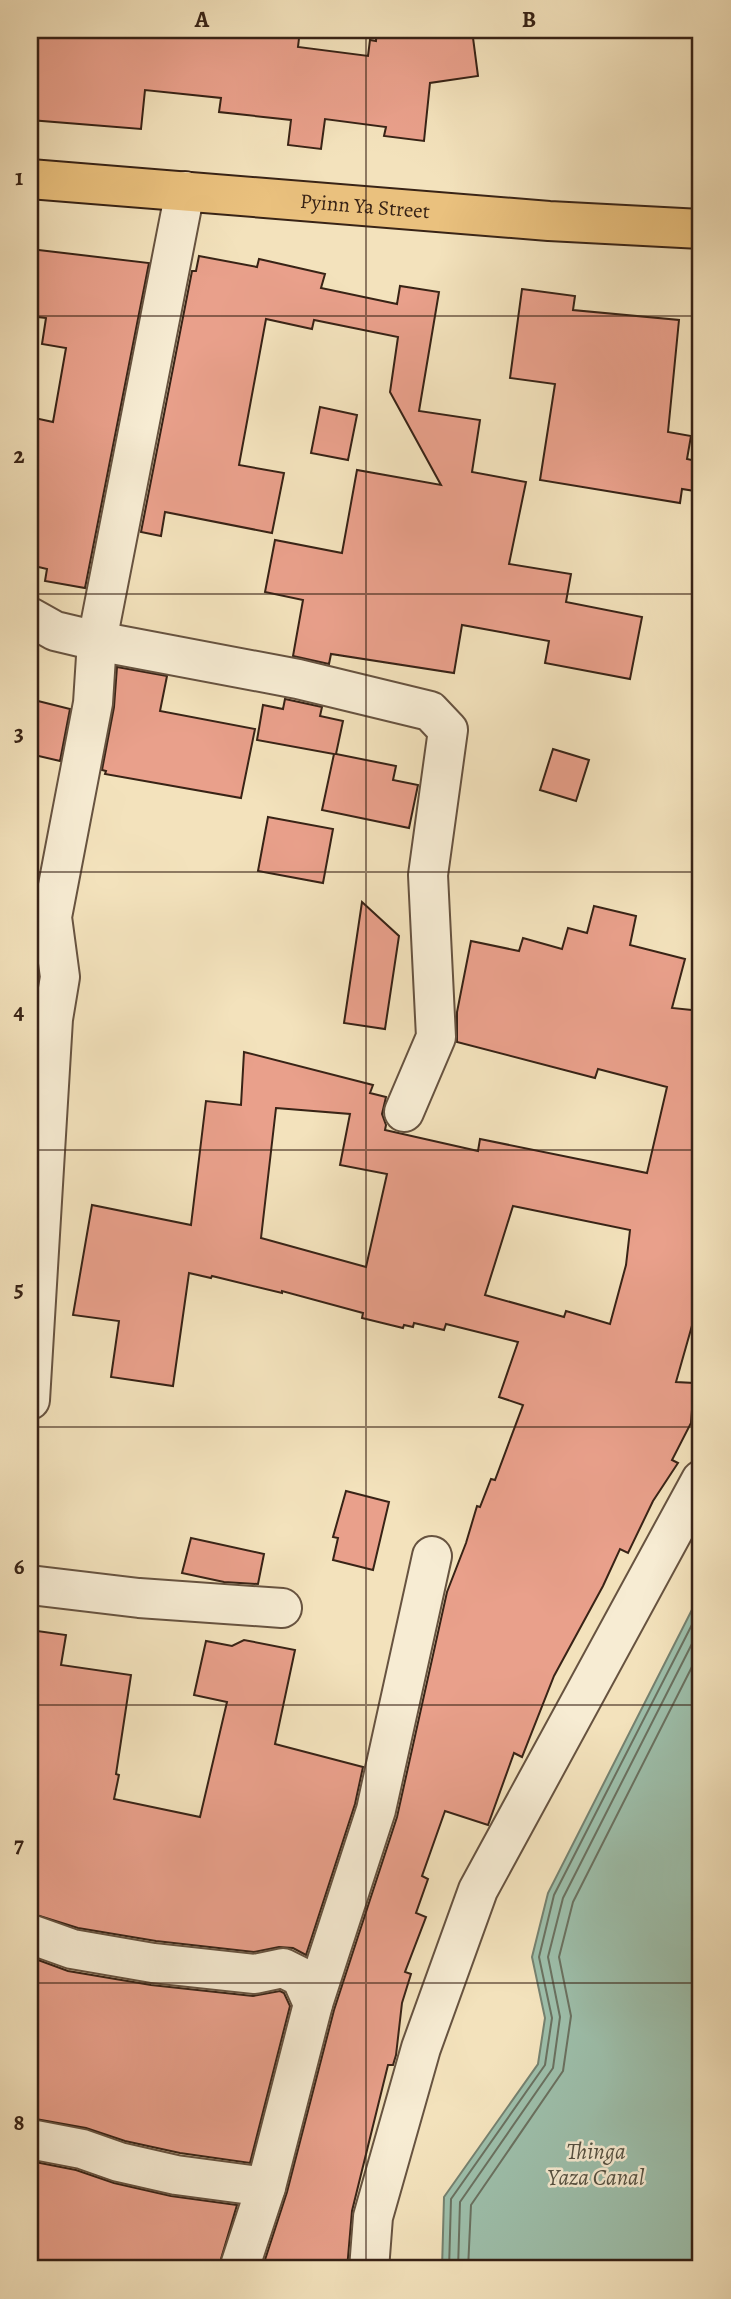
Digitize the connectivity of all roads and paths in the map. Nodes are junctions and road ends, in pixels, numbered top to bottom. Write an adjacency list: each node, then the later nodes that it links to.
1 (30, 179): 2 (main road, Pyinn Ya Street)
2 (185, 191): 3 (main road, Pyinn Ya Street); 5 (street)
3 (701, 229)
4 (30, 617): 5 (street)
5 (97, 641): 6 (street); 7 (street)
6 (41, 1017): 8 (street)
7 (404, 1112)
8 (32, 1352): 9 (street)
9 (30, 1400)
10 (701, 1480): 19 (street)
11 (432, 1556): 15 (street)
12 (30, 1585): 13 (street)
13 (282, 1608)
14 (30, 1934): 15 (street)
15 (313, 2004): 17 (street)
16 (30, 2139): 17 (street)
17 (266, 2187): 18 (street)
18 (239, 2269)
19 (369, 2269)

